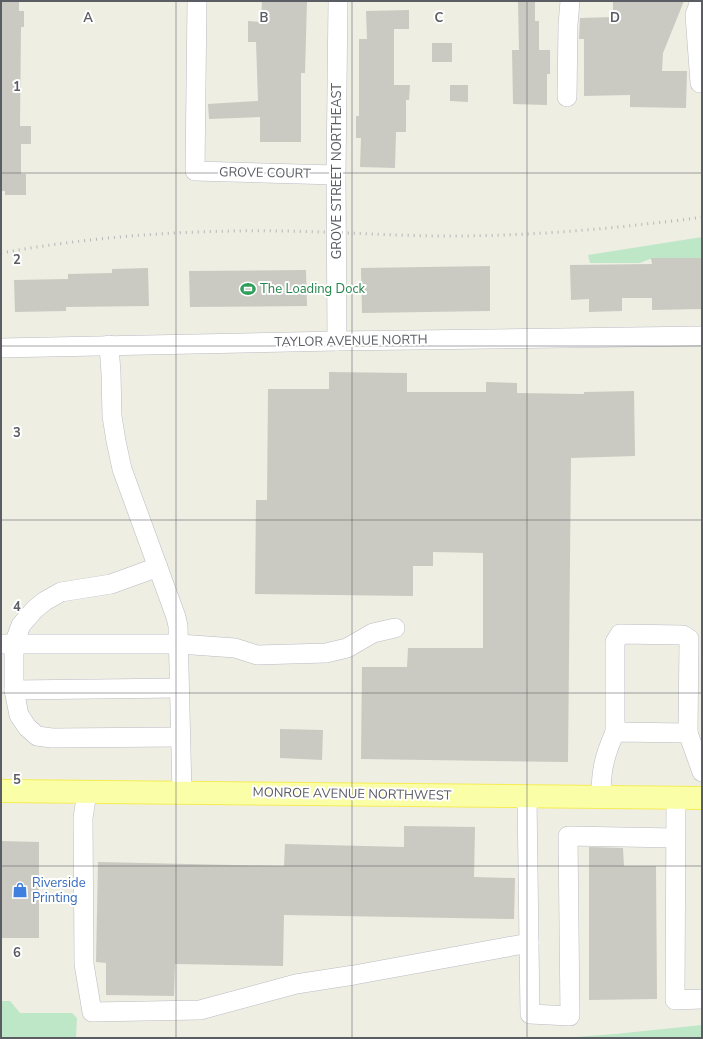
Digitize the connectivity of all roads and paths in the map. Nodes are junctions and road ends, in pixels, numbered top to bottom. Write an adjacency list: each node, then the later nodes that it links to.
1 (197, 1): 7 (street, GROVE COURT)
2 (338, 1): 7 (street, GROVE STREET NORTHEAST)
3 (570, 1): 6 (street)
4 (700, 1): 5 (street)
5 (700, 83)
6 (567, 97)
7 (336, 175): 9 (street, GROVE STREET NORTHEAST)
8 (702, 336): 9 (street, TAYLOR AVENUE NORTH)
9 (337, 340): 10 (street, TAYLOR AVENUE NORTH)
10 (109, 345): 11 (street, TAYLOR AVENUE NORTH); 12 (street)
11 (1, 348)
12 (158, 567): 14 (street); 15 (street)
13 (395, 628): 15 (street)
14 (8, 644): 15 (street); 17 (street)
15 (179, 644): 16 (street)
16 (179, 688): 17 (street); 20 (street)
17 (14, 690): 20 (street)
18 (615, 732): 19 (street); 19 (street); 26 (street)
19 (688, 733): 21 (street)
20 (180, 737): 24 (street)
21 (702, 772)
22 (1, 791): 23 (main road, MONROE AVENUE NORTHWEST)
23 (87, 792): 24 (main road, MONROE AVENUE NORTHWEST); 30 (street)
24 (182, 793): 25 (main road, MONROE AVENUE NORTHWEST)
25 (527, 796): 26 (main road, MONROE AVENUE NORTHWEST); 30 (street)
26 (601, 797): 27 (main road, MONROE AVENUE NORTHWEST)
27 (676, 798): 28 (main road, MONROE AVENUE NORTHWEST); 29 (street)
28 (702, 798)
29 (675, 838): 30 (street); 31 (street)
30 (529, 943)
31 (702, 1000)

